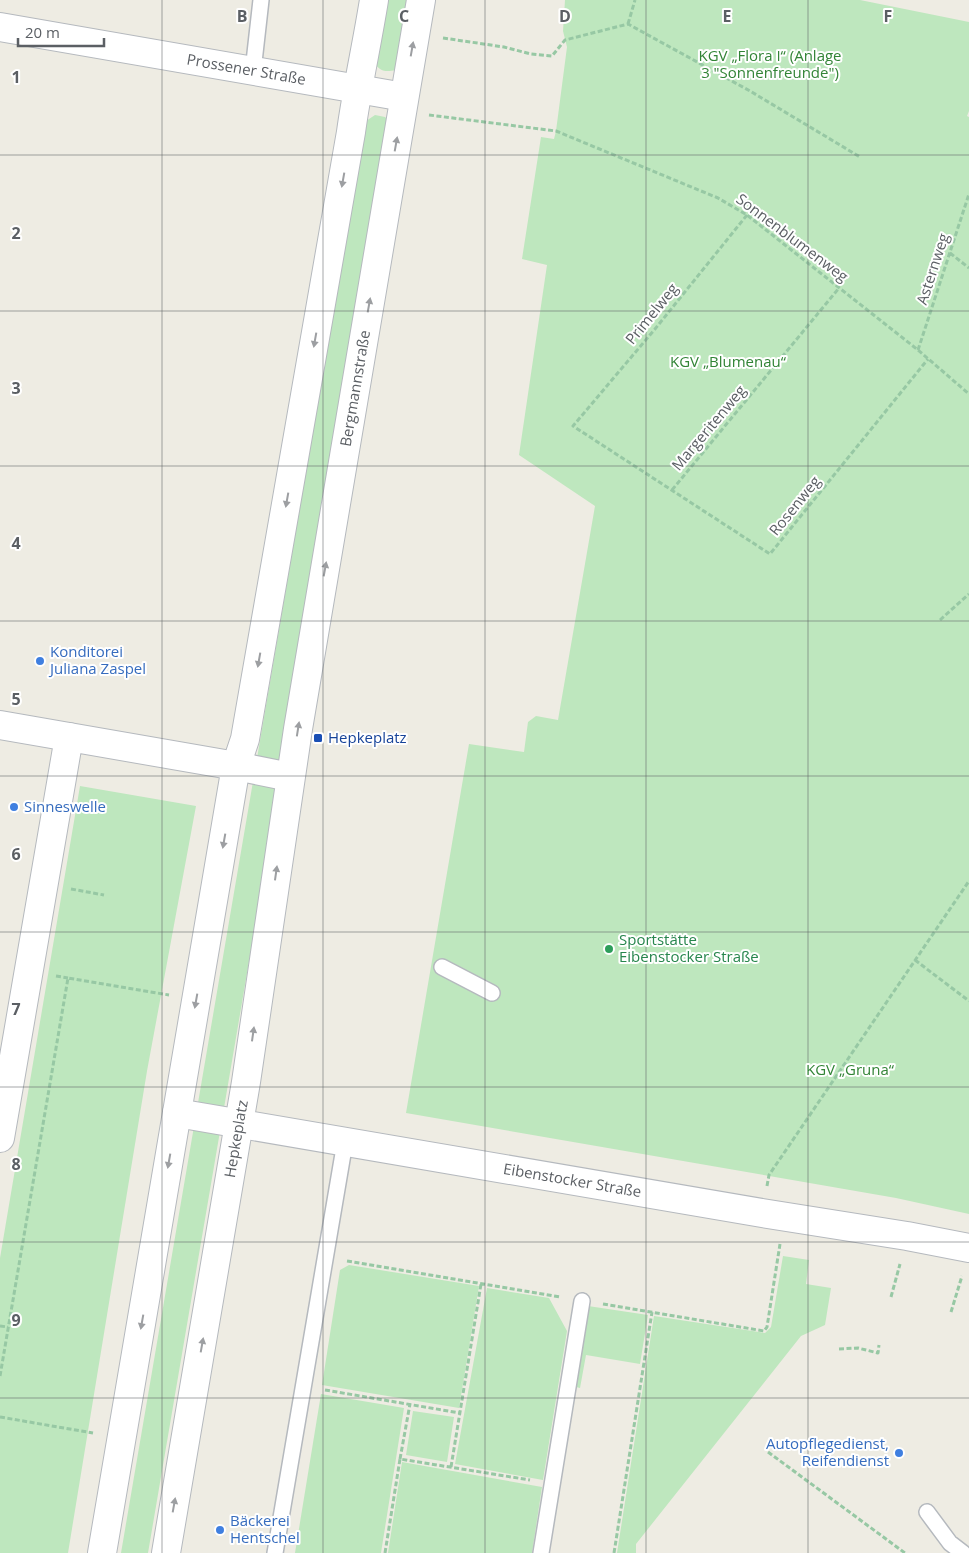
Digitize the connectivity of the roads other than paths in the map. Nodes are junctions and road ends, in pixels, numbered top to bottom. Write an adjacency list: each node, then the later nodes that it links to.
1 (261, 0): 5 (lane)
2 (374, 0): 6 (street)
3 (421, 0): 7 (street, Bergmannstraße, one-way to 3)
4 (0, 27): 5 (street, Prossener Straße)
5 (253, 71): 6 (street, Prossener Straße)
6 (357, 89): 7 (street, Prossener Straße); 10 (street, one-way to 10)
7 (402, 104): 11 (street, Bergmannstraße, one-way to 7)
8 (0, 725): 9 (street)
9 (68, 737): 10 (street); 16 (street)
10 (236, 766): 11 (street); 14 (street, one-way to 14)
11 (290, 777): 15 (street, Hepkeplatz, one-way to 11)
12 (442, 967): 13 (lane)
13 (492, 993)
14 (177, 1113): 15 (street, Eibenstocker Straße); 21 (street, one-way to 21)
15 (239, 1124): 17 (street, Eibenstocker Straße); 22 (street, Hepkeplatz, one-way to 15)
16 (0, 1138)
17 (346, 1142): 18 (street, Eibenstocker Straße); 23 (lane)
18 (966, 1258)
19 (582, 1301): 24 (lane)
20 (927, 1512): 25 (lane)
21 (102, 1553)
22 (166, 1553)
23 (275, 1553)
24 (541, 1553)
25 (963, 1553)

